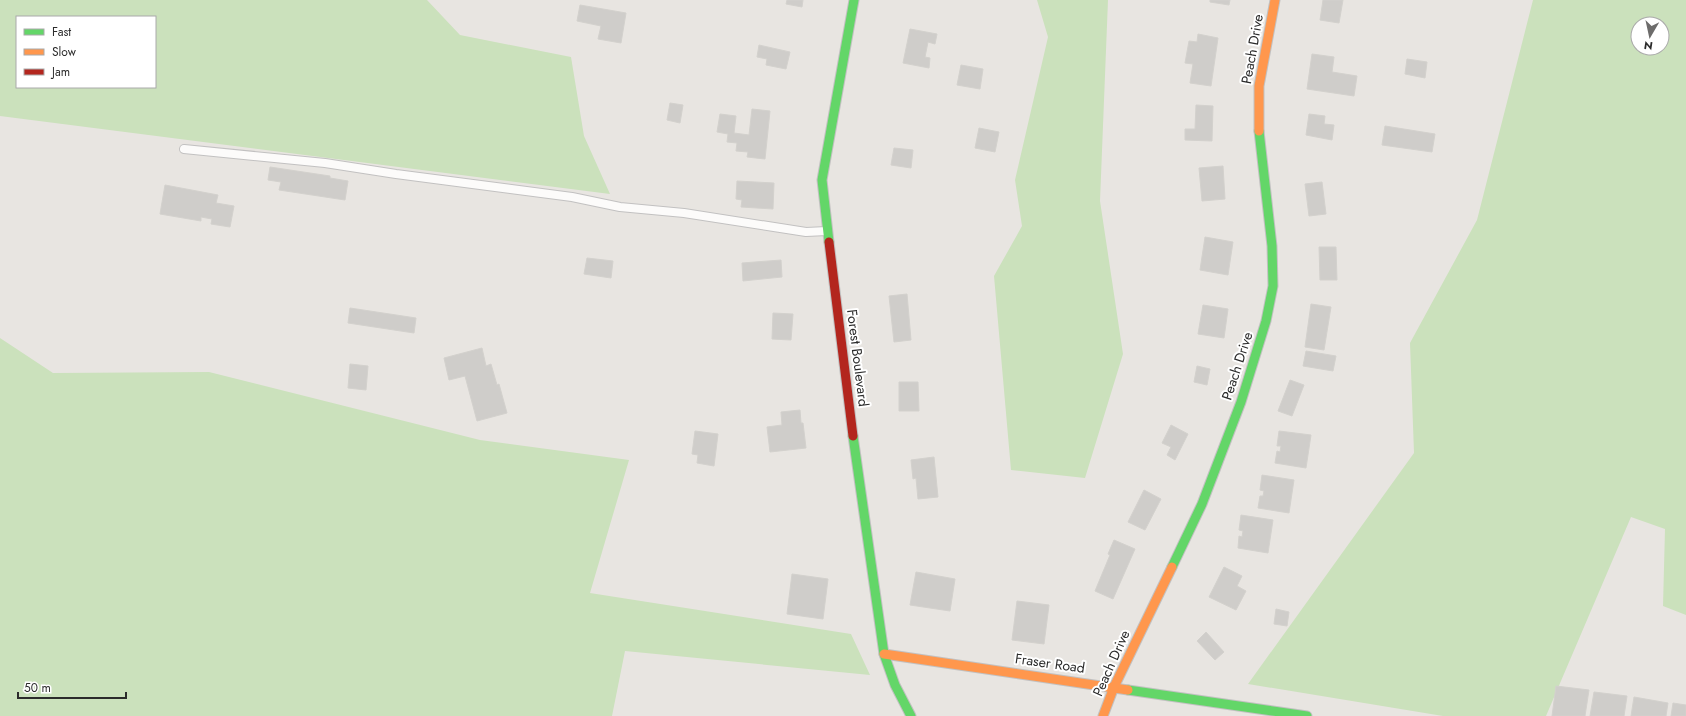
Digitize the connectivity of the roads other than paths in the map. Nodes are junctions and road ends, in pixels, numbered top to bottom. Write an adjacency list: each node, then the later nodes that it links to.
1 (854, 0): 4 (street, Forest Boulevard)
2 (1275, 0): 6 (street, Peach Drive)
3 (184, 149): 4 (lane)
4 (828, 231): 5 (street, Forest Boulevard)
5 (884, 654): 6 (street, Fraser Road); 7 (street, Forest Boulevard)
6 (1114, 687): 8 (street, Peach Drive); 9 (street, Fraser Road)
7 (911, 716)
8 (1103, 716)
9 (1307, 716)

